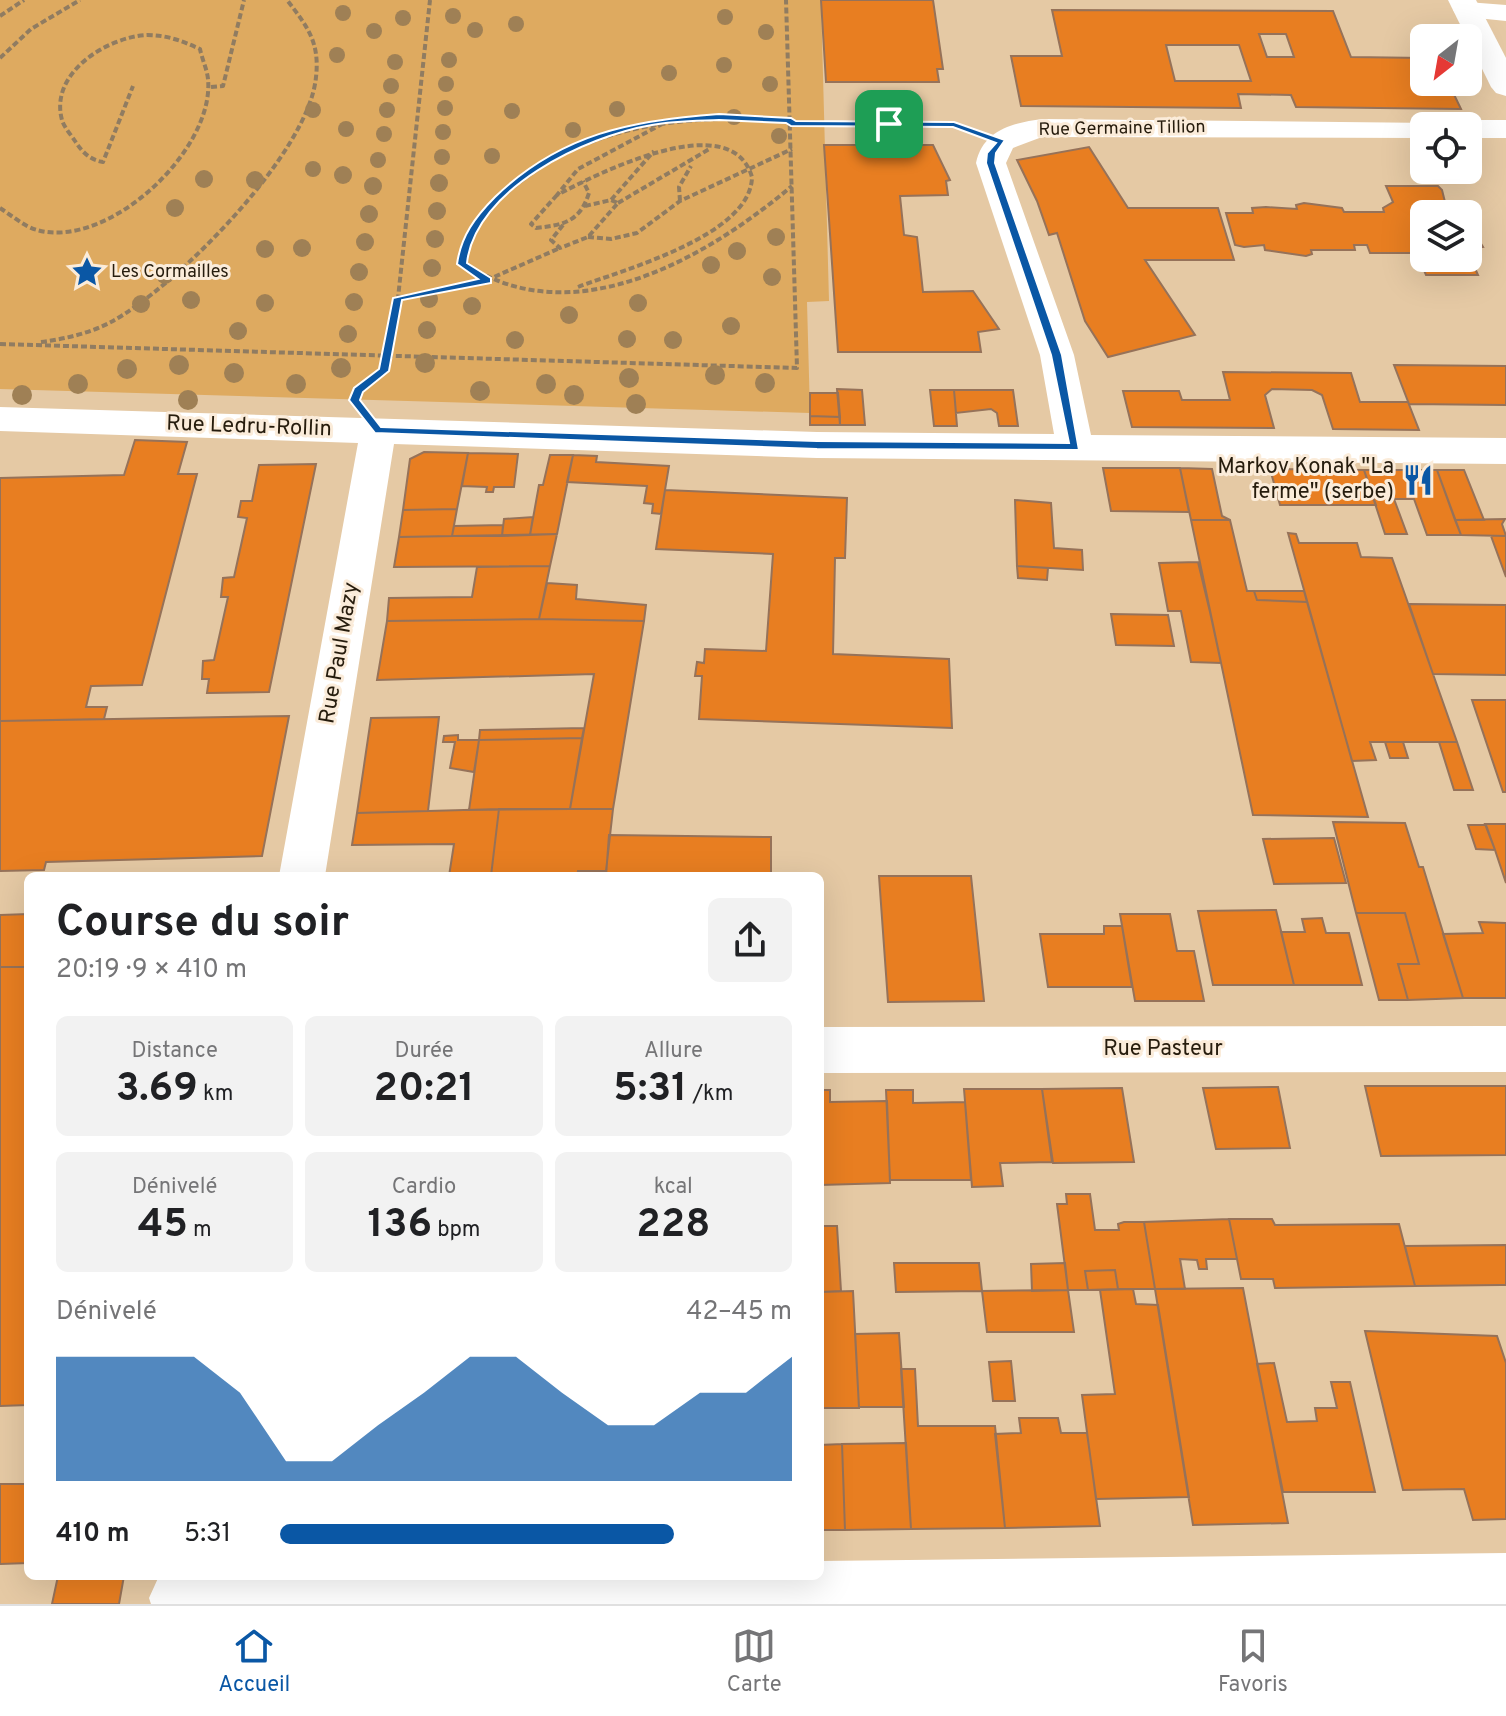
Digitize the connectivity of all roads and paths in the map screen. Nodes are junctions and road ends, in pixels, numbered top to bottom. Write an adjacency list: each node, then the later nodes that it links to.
1 (24, 0): 9 (path)
2 (80, 0): 10 (path)
3 (244, 0): 12 (path)
4 (287, 0): 40 (path)
5 (430, 0): 38 (path)
6 (786, 0): 15 (path)
7 (1465, 5): 8 (street); 13 (street)
8 (1506, 13)
9 (0, 16)
10 (0, 58)
11 (133, 86): 12 (path)
12 (211, 87): 32 (path)
13 (1506, 87)
14 (668, 120): 15 (path); 27 (path); 36 (path)
15 (791, 122): 19 (path); 21 (path)
16 (1410, 129): 19 (street, Rue Germaine Tillion)
17 (1482, 129): 18 (street)
18 (1506, 129)
19 (1002, 142): 44 (street)
20 (711, 148): 22 (path); 23 (path); 24 (path)
21 (792, 149): 24 (path); 26 (path)
22 (654, 151): 25 (path); 28 (path)
23 (691, 166): 29 (path); 30 (path)
24 (750, 170): 29 (path); 37 (path)
25 (583, 181): 27 (path); 31 (path)
26 (792, 186): 37 (path); 41 (path)
27 (557, 195): 33 (path)
28 (611, 200): 30 (path); 31 (path)
29 (680, 201): 34 (path)
30 (618, 203): 34 (path)
31 (585, 206): 33 (path)
32 (0, 208)
33 (564, 225): 35 (path)
34 (588, 237): 35 (path)
35 (560, 248): 36 (path)
36 (487, 280): 37 (path); 38 (path)
37 (573, 289)
38 (398, 298): 41 (path)
39 (0, 343): 40 (path)
40 (18, 345): 41 (path)
41 (387, 356): 43 (path)
42 (0, 419): 43 (street, Rue Ledru-Rollin)
43 (378, 431): 44 (street, Rue Ledru-Rollin); 46 (street, Rue Paul Mazy)
44 (1075, 447): 45 (street, Rue Ledru-Rollin)
45 (1506, 451)
46 (303, 872)
47 (1506, 1049): 48 (street, Rue Pasteur)
48 (824, 1050)
49 (1506, 1583): 50 (street)
50 (180, 1593)

